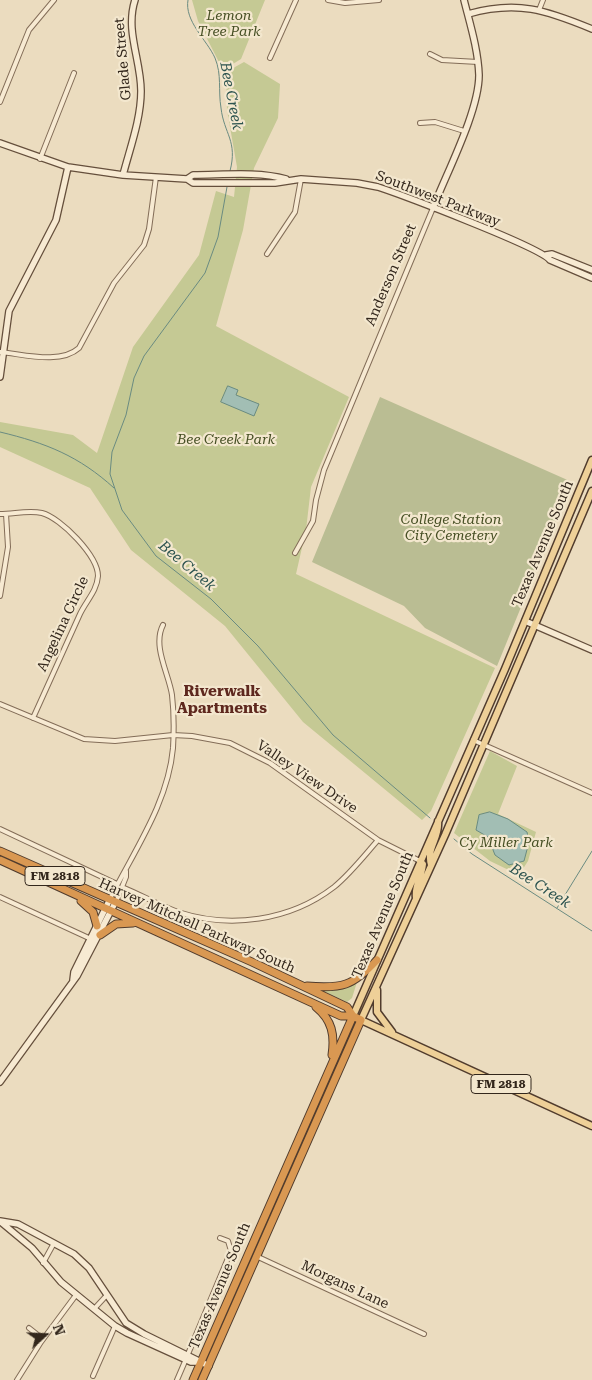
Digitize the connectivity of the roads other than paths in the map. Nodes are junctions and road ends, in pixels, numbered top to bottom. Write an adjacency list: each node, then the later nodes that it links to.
1 (54, 0): 15 (street)
2 (135, 0): 21 (street, Glade Street)
3 (296, 0): 12 (street)
4 (328, 0): 5 (street)
5 (379, 0)
6 (464, 0): 9 (street, Anderson Street)
7 (543, 0): 8 (street)
8 (539, 10): 9 (street); 10 (street)
9 (468, 14): 13 (street, Anderson Street)
10 (592, 28)
11 (430, 54): 13 (street)
12 (270, 58)
13 (478, 62): 17 (street, Anderson Street)
14 (74, 73): 19 (street)
15 (0, 102)
16 (420, 123): 17 (street)
17 (464, 131): 24 (street, Anderson Street)
18 (0, 143): 19 (street, Southwest Parkway)
19 (40, 159): 20 (street, Southwest Parkway)
20 (68, 167): 21 (street, Southwest Parkway); 29 (street)
21 (124, 175): 22 (street, Southwest Parkway)
22 (156, 178): 23 (street, Southwest Parkway); 29 (street)
23 (300, 179): 24 (street, Southwest Parkway); 25 (street)
24 (433, 208): 26 (street, Southwest Parkway); 35 (street, Anderson Street)
25 (267, 254)
26 (546, 255): 27 (street, Southwest Parkway); 28 (street, Southwest Parkway)
27 (592, 270)
28 (592, 278)
29 (2, 352): 30 (street)
30 (0, 377)
31 (592, 460): 37 (main road, Texas Avenue South)
32 (592, 491): 39 (main road, Texas Avenue South)
33 (0, 514): 34 (street, Angelina Circle)
34 (6, 514): 36 (street); 42 (street, Angelina Circle)
35 (295, 553)
36 (0, 596)
37 (525, 621): 39 (street); 44 (main road, Texas Avenue South)
38 (163, 625): 43 (street)
39 (536, 626): 40 (street); 45 (main road, Texas Avenue South)
40 (592, 650)
41 (0, 704): 42 (street, Valley View Drive)
42 (33, 718): 43 (street, Valley View Drive)
43 (173, 735): 49 (street, Valley View Drive); 54 (street)
44 (474, 740): 45 (street); 47 (main road, Texas Avenue South)
45 (484, 745): 46 (street); 53 (main road, Texas Avenue South)
46 (592, 793)
47 (438, 820): 52 (main road, Texas Avenue South); 53 (main road)
48 (0, 829): 55 (street)
49 (378, 840): 52 (street, Valley View Drive); 56 (street)
50 (0, 851): 60 (highway, Harvey Mitchell Parkway South / FM 2818)
51 (0, 860): 57 (highway, Harvey Mitchell Parkway South / FM 2818)
52 (420, 861): 59 (main road); 66 (main road, Texas Avenue South)
53 (431, 865): 59 (main road, Texas Avenue South)
54 (126, 871): 55 (street); 56 (street)
55 (117, 884): 60 (street)
56 (122, 887): 60 (street)
57 (71, 893): 61 (highway, Harvey Mitchell Parkway South / FM 2818); 63 (highway)
58 (0, 897): 65 (street)
59 (416, 900): 69 (main road, Texas Avenue South)
60 (112, 902): 61 (street); 68 (highway, Harvey Mitchell Parkway South / FM 2818)
61 (109, 910): 62 (highway, Harvey Mitchell Parkway South / FM 2818); 63 (street); 64 (street)
62 (141, 924): 64 (highway); 70 (highway, Harvey Mitchell Parkway South / FM 2818)
63 (97, 926): 65 (street)
64 (100, 935): 67 (street)
65 (91, 939): 67 (street)
66 (377, 960): 68 (highway); 71 (main road, Texas Avenue South)
67 (73, 980): 75 (street)
68 (301, 985): 71 (highway, Harvey Mitchell Parkway South / FM 2818)
69 (377, 985): 72 (main road, Texas Avenue South); 73 (main road)
70 (308, 1001): 71 (highway, Harvey Mitchell Parkway South / FM 2818); 74 (highway)
71 (353, 1016): 72 (highway, Harvey Mitchell Parkway South / FM 2818); 74 (highway, Texas Avenue South)
72 (361, 1020): 73 (main road, Harvey Mitchell Parkway South / FM 2818); 80 (highway, Texas Avenue South)
73 (394, 1035): 76 (main road, Harvey Mitchell Parkway South / FM 2818)
74 (331, 1066): 90 (highway, Texas Avenue South)
75 (0, 1082)
76 (592, 1126)
77 (0, 1222): 79 (street); 81 (street)
78 (220, 1238): 89 (street, Texas Avenue South)
79 (55, 1242): 81 (street); 83 (street)
80 (256, 1256): 87 (street, Morgans Lane); 91 (highway, Texas Avenue South)
81 (43, 1263): 82 (street)
82 (76, 1295): 84 (street); 88 (street)
83 (106, 1296): 84 (street); 89 (street)
84 (94, 1309): 85 (street)
85 (115, 1326): 89 (street); 92 (street)
86 (29, 1328): 88 (street)
87 (424, 1334)
88 (43, 1338): 93 (street)
89 (187, 1356): 90 (street); 94 (street, Texas Avenue South)
90 (201, 1362): 91 (street); 95 (highway, Texas Avenue South)
91 (209, 1366): 96 (highway, Texas Avenue South)
92 (93, 1376)
93 (17, 1380)
94 (176, 1380)
95 (193, 1380)
96 (202, 1380)

